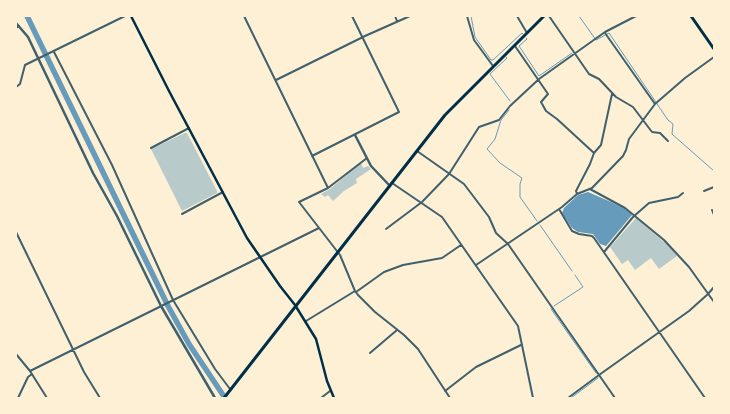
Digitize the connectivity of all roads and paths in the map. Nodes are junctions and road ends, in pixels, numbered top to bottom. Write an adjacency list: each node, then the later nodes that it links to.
1 (125, 16): 22 (street)
2 (131, 16): 33 (main road)
3 (244, 16): 28 (street)
4 (352, 16): 19 (street)
5 (395, 16): 13 (street)
6 (410, 16): 13 (street)
7 (467, 16): 26 (street)
8 (518, 16): 18 (street)
9 (544, 16): 18 (main road)
10 (549, 16): 23 (street)
11 (636, 16): 17 (street)
12 (691, 16): 21 (main road)
13 (397, 21): 19 (street)
14 (16, 24): 15 (street)
15 (19, 26): 16 (street); 25 (street)
16 (16, 28)
17 (605, 32): 23 (street); 31 (street)
18 (527, 33): 20 (main road)
19 (362, 38): 28 (street); 34 (street)
20 (515, 44): 26 (main road); 27 (street)
21 (714, 49)
22 (53, 52): 25 (street); 68 (street)
23 (574, 53): 27 (street); 30 (street)
24 (714, 57): 31 (street)
25 (40, 59): 29 (street); 71 (street)
26 (493, 66): 37 (main road)
27 (539, 79): 38 (street); 41 (street)
28 (276, 80): 39 (street)
29 (16, 87)
30 (612, 94): 32 (street); 38 (street)
31 (655, 104): 32 (street)
32 (643, 120): 35 (street); 45 (street)
33 (189, 128): 36 (street); 47 (main road)
34 (355, 135): 39 (street); 40 (street)
35 (668, 140)
36 (151, 148)
37 (416, 151): 41 (street); 42 (main road)
38 (594, 152): 49 (street)
39 (312, 156): 44 (street)
40 (367, 158): 42 (street); 44 (street)
41 (449, 174): 50 (street); 59 (street)
42 (391, 184): 50 (street); 61 (main road)
43 (714, 187): 46 (street)
44 (328, 188): 56 (street)
45 (590, 189): 49 (street); 55 (street)
46 (704, 191)
47 (223, 192): 53 (street); 63 (main road)
48 (683, 193): 55 (street)
49 (577, 194): 51 (street)
50 (422, 202): 57 (street); 60 (street)
51 (559, 209): 59 (street); 62 (street)
52 (712, 210): 54 (street)
53 (182, 214)
54 (714, 215)
55 (635, 216): 62 (street); 67 (street)
56 (319, 228): 61 (street); 63 (street)
57 (386, 229)
58 (16, 232): 76 (street)
59 (508, 244): 64 (street); 81 (street)
60 (461, 245): 64 (street); 66 (street)
61 (337, 252): 66 (street); 70 (main road)
62 (604, 252): 74 (street)
63 (260, 257): 68 (street); 70 (main road)
64 (476, 265): 75 (street)
65 (714, 287): 67 (street)
66 (355, 292): 72 (street); 73 (street)
67 (708, 294): 69 (street); 74 (street)
68 (172, 301): 71 (street); 82 (street)
69 (714, 302)
70 (295, 305): 72 (main road); 82 (main road)
71 (162, 306): 76 (street); 88 (street)
72 (306, 321): 83 (main road)
73 (397, 330): 77 (street); 84 (street)
74 (659, 332): 81 (street); 96 (street)
75 (521, 344): 84 (street); 93 (street)
76 (73, 349): 79 (street); 87 (street)
77 (370, 353)
78 (16, 354): 79 (street)
79 (30, 371): 80 (street)
80 (32, 374): 85 (street); 86 (street)
81 (599, 374): 94 (street); 95 (street)
82 (230, 390): 89 (main road)
83 (330, 391): 90 (street); 91 (main road)
84 (445, 391): 92 (street)
85 (18, 398)
86 (47, 398)
87 (100, 398)
88 (215, 398)
89 (224, 398)
90 (321, 398)
91 (334, 398)
92 (450, 398)
93 (533, 398)
94 (568, 398)
95 (615, 398)
96 (705, 398)

